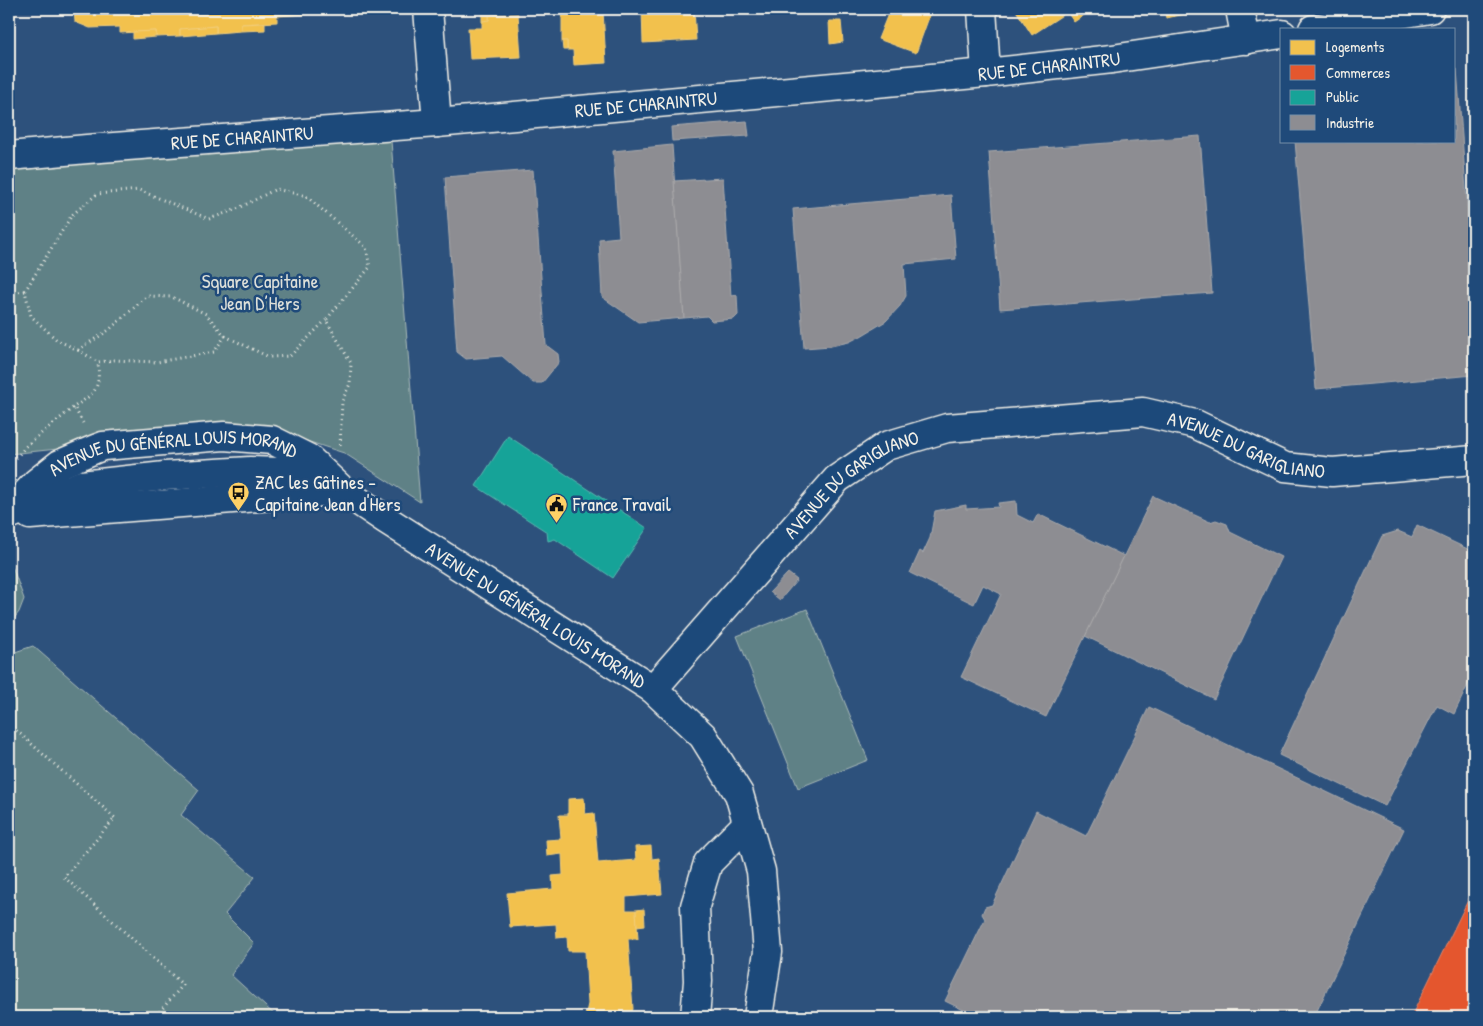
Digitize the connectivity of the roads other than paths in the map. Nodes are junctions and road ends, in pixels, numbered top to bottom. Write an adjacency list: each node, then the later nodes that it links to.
1 (428, 9): 9 (street)
2 (982, 9): 8 (street)
3 (1240, 9): 7 (street)
4 (1430, 9): 5 (street)
5 (1319, 28)
6 (1280, 34): 7 (street, RUE DE CHARAINTRU)
7 (1246, 40): 8 (street, RUE DE CHARAINTRU)
8 (986, 73): 9 (street, RUE DE CHARAINTRU)
9 (437, 123): 10 (street, RUE DE CHARAINTRU)
10 (9, 156)
11 (1474, 460): 14 (street, AVENUE DU GARIGLIANO)
12 (342, 490): 13 (street, AVENUE DU GÉNÉRAL LOUIS MORAND); 13 (street, AVENUE DU GÉNÉRAL LOUIS MORAND); 14 (street, AVENUE DU GÉNÉRAL LOUIS MORAND)
13 (9, 515)
14 (653, 689): 15 (street)
15 (747, 824): 16 (street); 17 (street)
16 (695, 1017)
17 (758, 1017)

